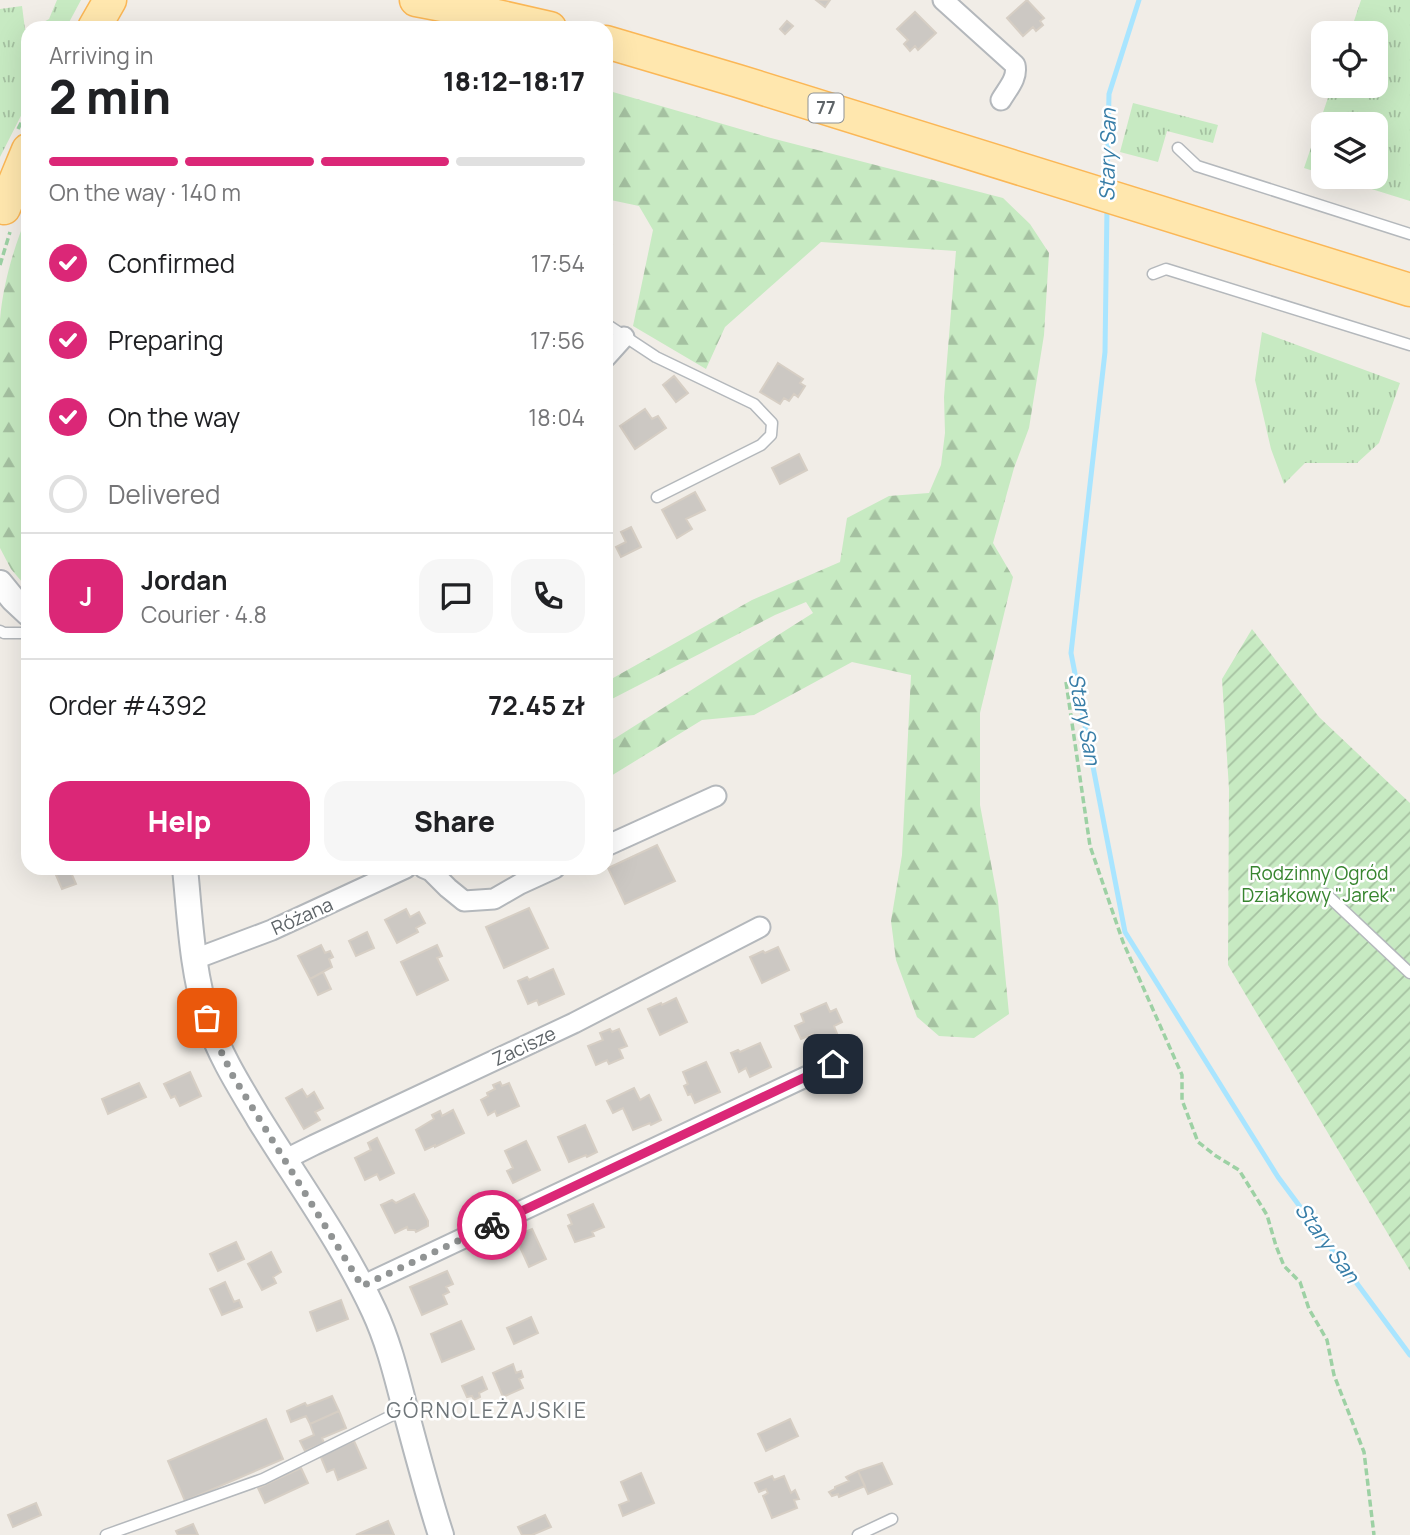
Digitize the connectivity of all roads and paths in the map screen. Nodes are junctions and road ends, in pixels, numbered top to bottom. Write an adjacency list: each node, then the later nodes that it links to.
1 (110, 0): 4 (main road)
2 (416, 0): 5 (main road)
3 (943, 0): 7 (street)
4 (98, 21)
5 (519, 21)
6 (613, 45): 13 (main road, 77)
7 (1001, 100)
8 (1178, 148): 11 (lane)
9 (21, 167): 10 (main road)
10 (2, 212)
11 (1410, 234)
12 (1153, 274): 16 (lane)
13 (1410, 290)
14 (613, 329): 15 (lane)
15 (624, 337): 17 (street); 18 (lane)
16 (1410, 345)
17 (613, 349)
18 (657, 496)
19 (0, 583): 20 (street)
20 (21, 606)
21 (0, 631): 22 (lane)
22 (21, 633)
23 (1066, 681): 42 (path)
24 (716, 796): 25 (street)
25 (613, 843)
26 (186, 875): 32 (street)
27 (391, 875): 32 (street, Różana)
28 (435, 875): 29 (street)
29 (540, 875)
30 (1326, 894): 33 (lane)
31 (760, 927): 35 (street, Zacisze)
32 (195, 959): 35 (street)
33 (1410, 973)
34 (833, 1064): 36 (street)
35 (285, 1160): 36 (street)
36 (362, 1286): 37 (street)
37 (405, 1409): 39 (lane); 40 (street)
38 (891, 1519): 41 (lane)
39 (106, 1535)
40 (441, 1535)
41 (858, 1535)
42 (1374, 1535)

